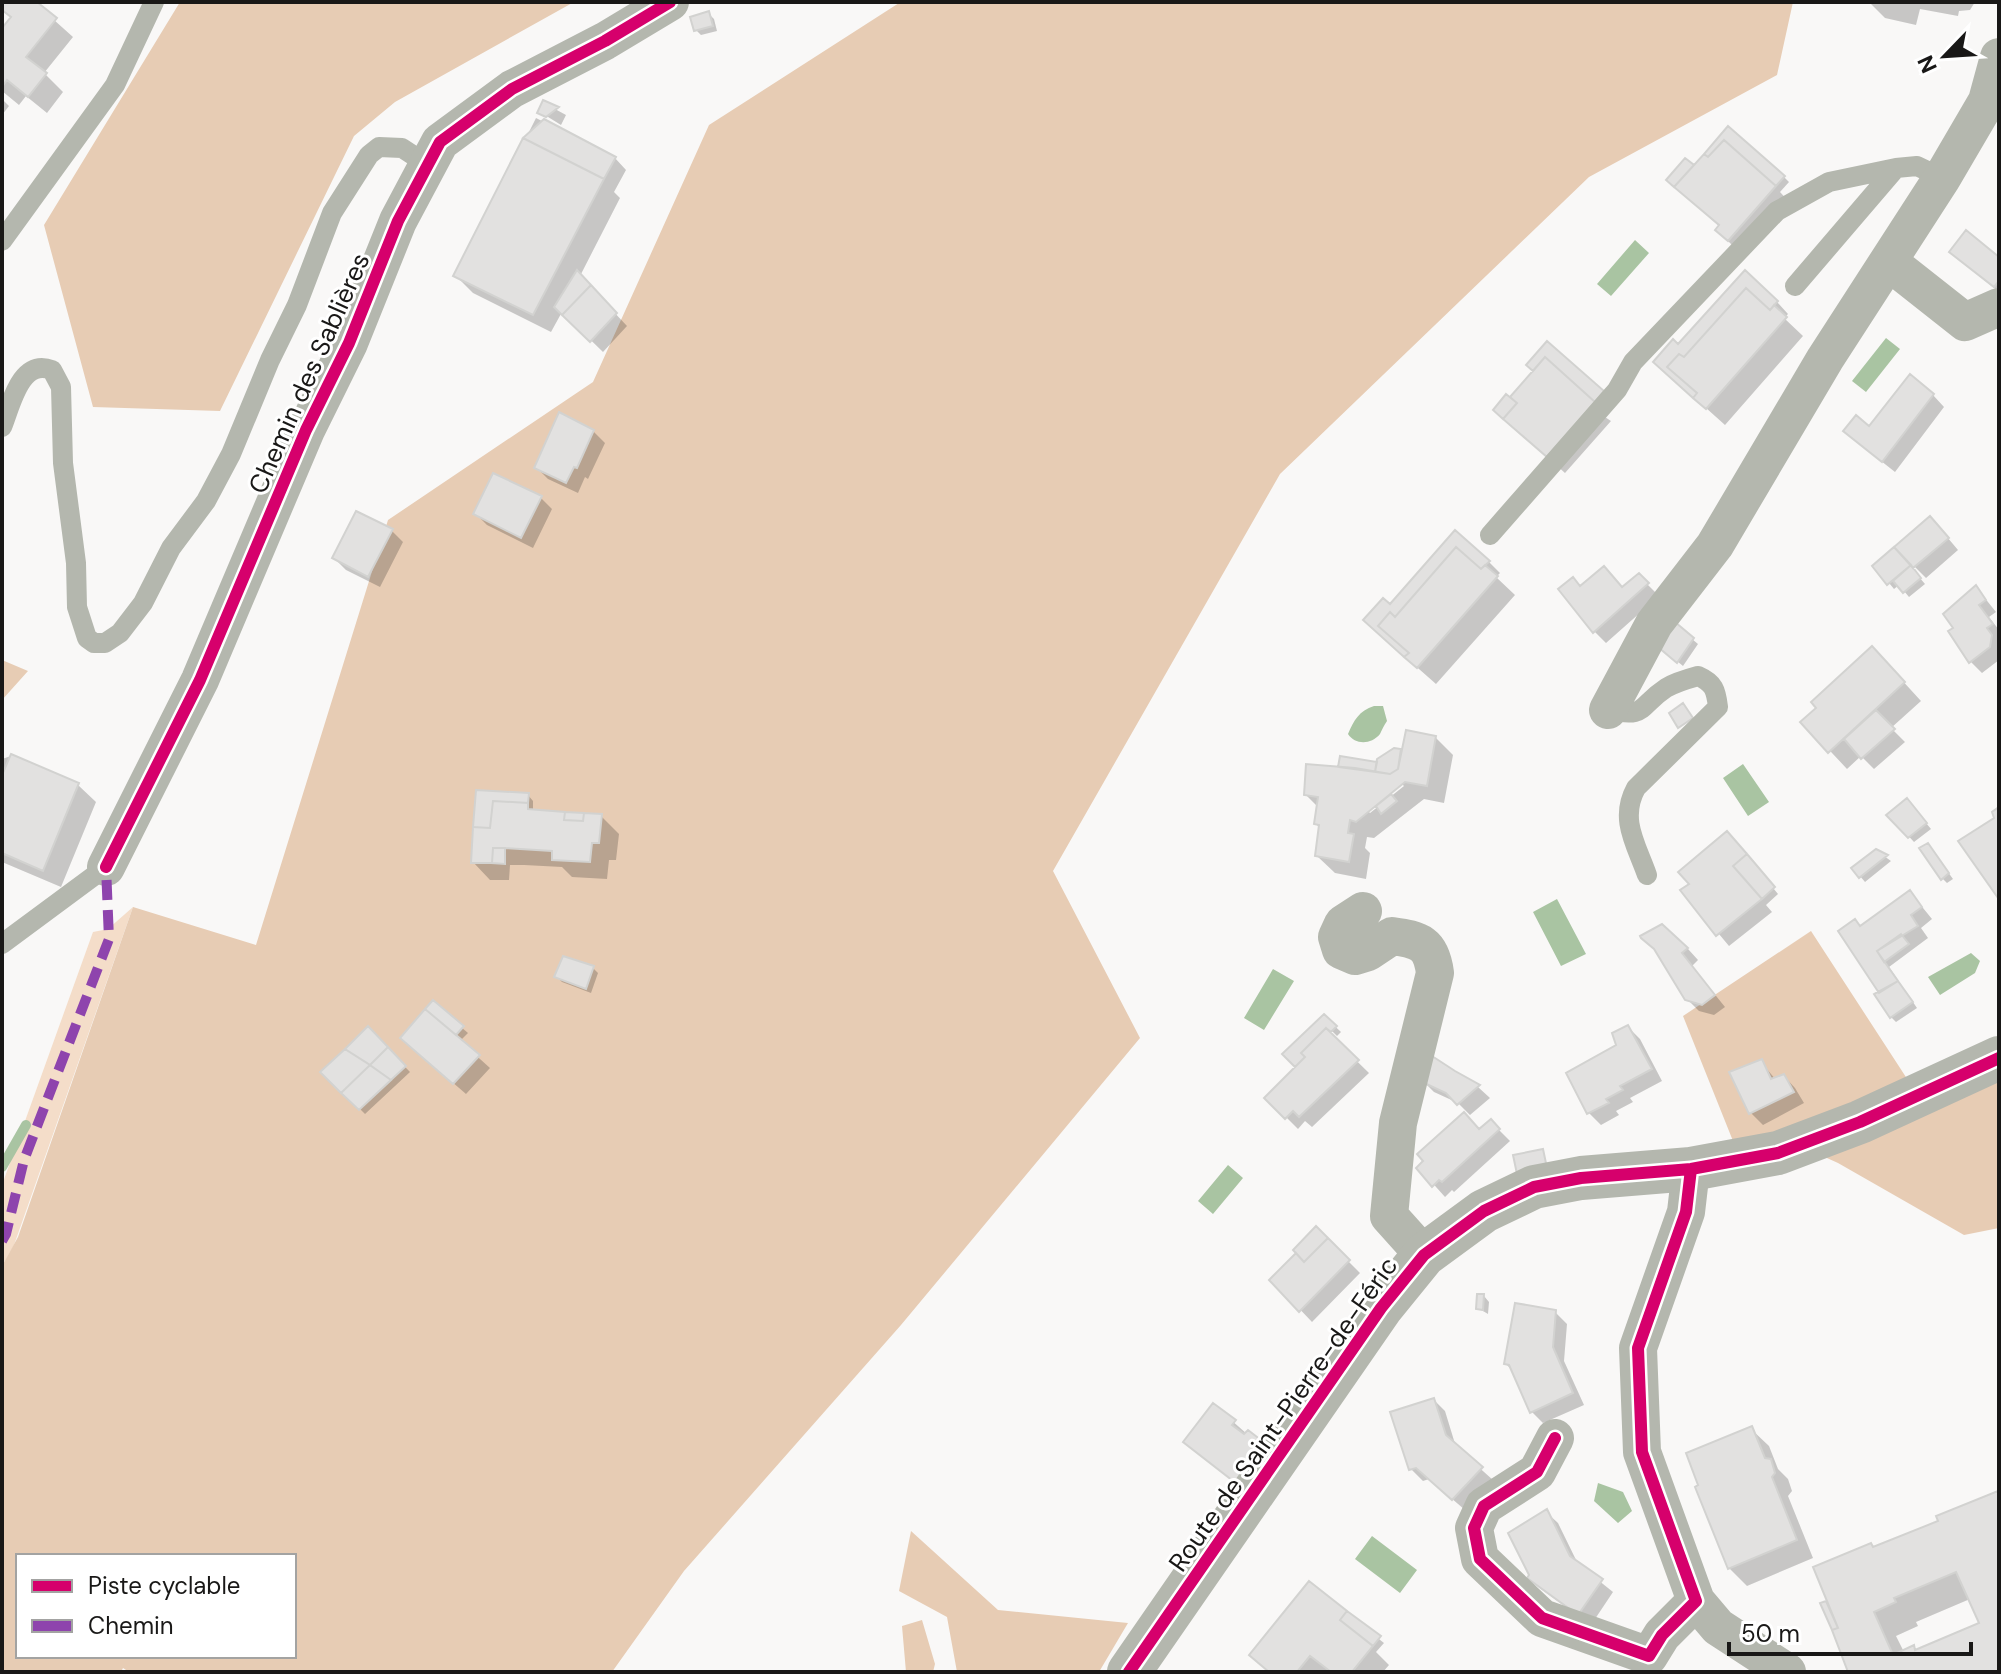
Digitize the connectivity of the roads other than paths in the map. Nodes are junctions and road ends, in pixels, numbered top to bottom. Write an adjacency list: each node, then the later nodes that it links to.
1 (154, 2): 7 (lane)
2 (670, 2): 4 (street, Chemin des Sablières)
3 (1999, 57): 6 (street)
4 (428, 165): 11 (lane); 14 (street, Chemin des Sablières)
5 (1896, 168): 6 (lane); 9 (lane); 12 (lane)
6 (1942, 178): 8 (street)
7 (2, 241)
8 (1889, 262): 10 (street); 13 (street)
9 (1795, 286)
10 (1999, 307)
11 (2, 427)
12 (1490, 535)
13 (1608, 710): 15 (lane)
14 (106, 867): 17 (lane)
15 (1647, 875)
16 (1363, 911): 20 (street)
17 (2, 944)
18 (1999, 1058): 19 (street, Route de Saint-Pierre-de-Féric)
19 (1691, 1169): 20 (street, Route de Saint-Pierre-de-Féric); 22 (street)
20 (1424, 1255): 24 (street, Route de Saint-Pierre-de-Féric)
21 (1555, 1438): 23 (street)
22 (1696, 1601): 23 (street); 25 (street)
23 (1644, 1664)
24 (1129, 1672)
25 (1787, 1672)

